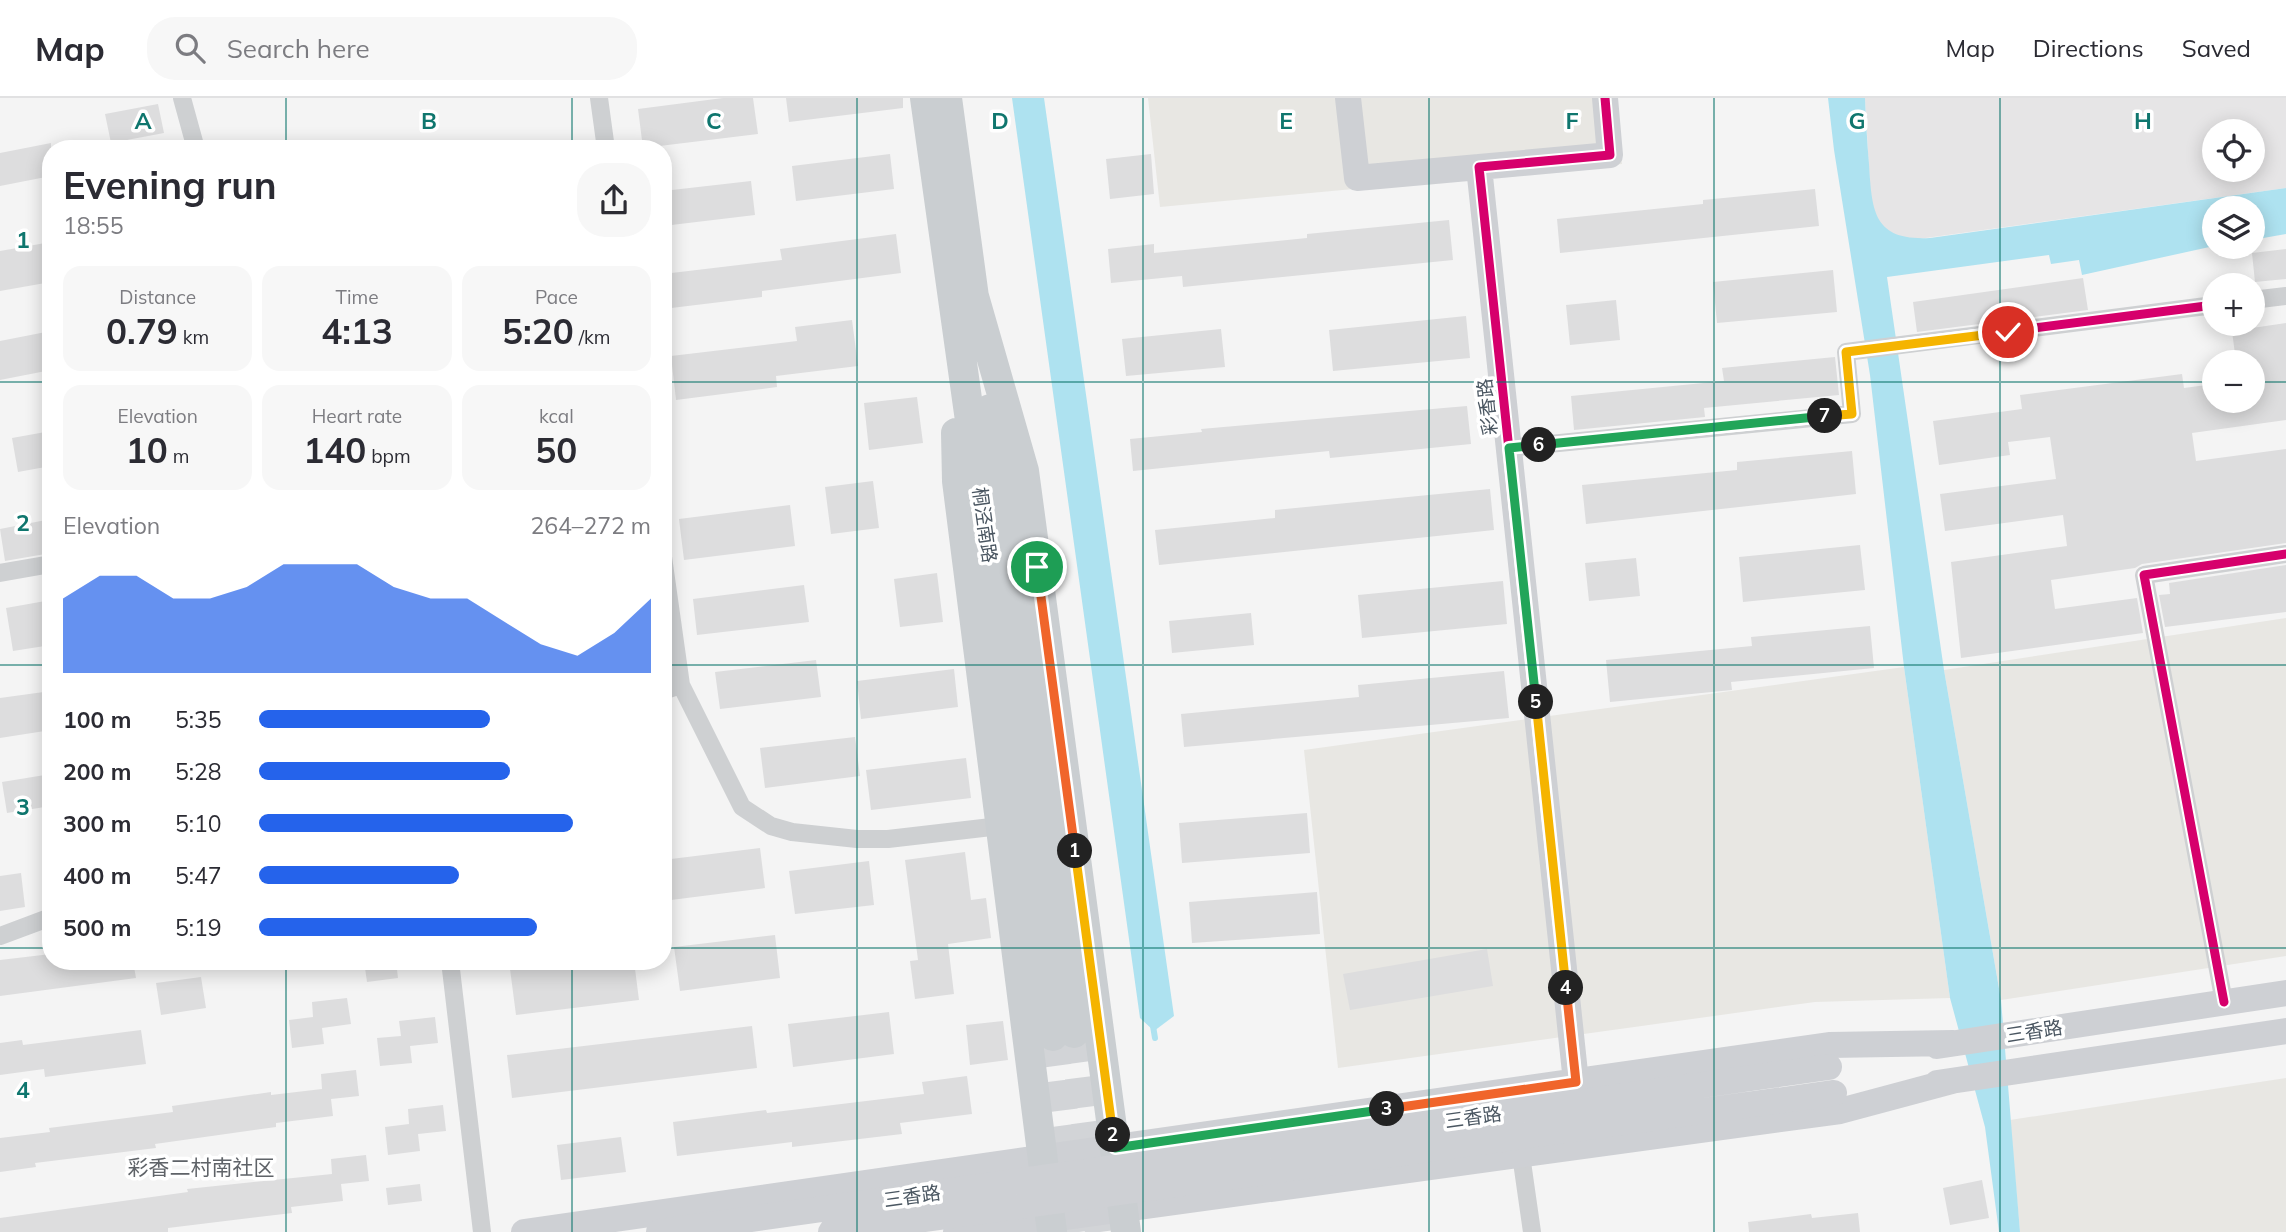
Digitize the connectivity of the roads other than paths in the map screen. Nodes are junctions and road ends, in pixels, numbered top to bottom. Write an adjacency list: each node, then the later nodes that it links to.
1 (182, 98): 7 (street)
2 (599, 98): 8 (street)
3 (925, 98): 10 (main road, 桐泾南路)
4 (947, 98): 10 (main road, 桐泾南路)
5 (1348, 98): 9 (main road)
6 (1605, 98): 9 (main road)
7 (194, 140)
8 (605, 140)
9 (1479, 167): 14 (main road, 彩香路)
10 (963, 295): 21 (main road); 28 (main road, 桐泾南路); 30 (main road)
11 (2286, 296): 12 (street)
12 (2265, 298)
13 (2202, 307): 14 (street)
14 (1509, 448): 33 (main road, 彩香路)
15 (2286, 554): 26 (street)
16 (42, 566): 17 (street)
17 (0, 573)
18 (672, 621): 19 (street)
19 (681, 685): 20 (street); 21 (street)
20 (672, 688)
21 (1000, 826): 31 (main road)
22 (42, 920): 23 (street)
23 (0, 936)
24 (451, 970): 39 (street)
25 (2286, 993): 26 (main road, 三香路)
26 (2224, 1002): 29 (main road, 三香路)
27 (2286, 1031): 32 (main road, 三香路)
28 (1063, 1035)
29 (1955, 1043): 33 (main road); 41 (main road, 三香路, bridge)
30 (1101, 1048): 31 (main road); 34 (main road)
31 (1030, 1058): 36 (main road)
32 (1955, 1081): 35 (main road); 42 (main road, 三香路, bridge)
33 (1576, 1082): 34 (main road)
34 (1115, 1148): 36 (main road); 37 (main road)
35 (1521, 1154): 37 (main road); 44 (street)
36 (1043, 1158): 38 (main road); 40 (main road)
37 (1125, 1221): 38 (main road)
38 (1051, 1226): 43 (main road)
39 (482, 1232)
40 (524, 1232)
41 (659, 1232)
42 (831, 1232)
43 (956, 1232)
44 (1532, 1232)

